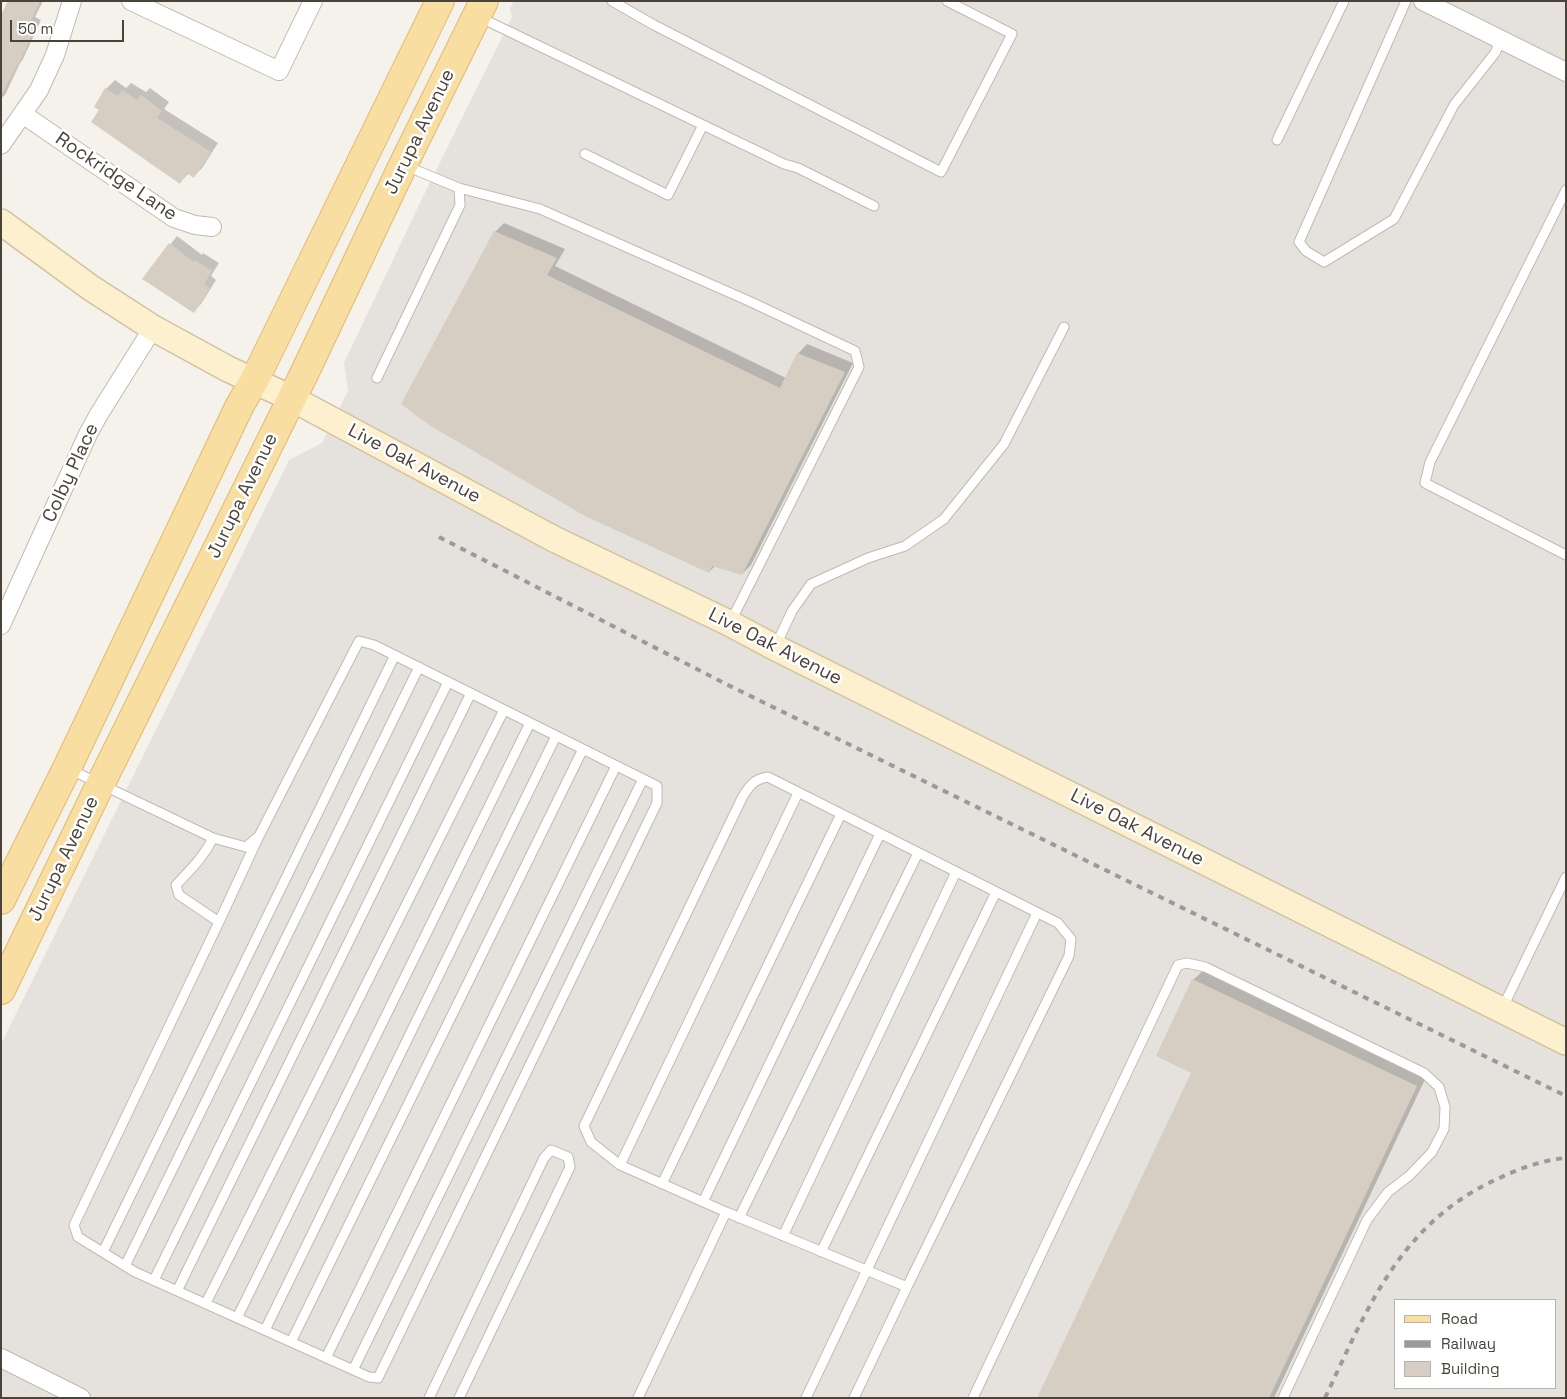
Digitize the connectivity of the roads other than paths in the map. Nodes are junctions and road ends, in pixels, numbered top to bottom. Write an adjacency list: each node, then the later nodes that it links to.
1 (72, 1): 13 (street)
2 (131, 1): 3 (street)
3 (313, 1)
4 (440, 1): 27 (main road, Jurupa Avenue)
5 (612, 1): 6 (lane)
6 (947, 1)
7 (1344, 1): 15 (lane)
8 (1406, 1): 11 (lane)
9 (1423, 1): 11 (street)
10 (480, 9): 14 (lane); 18 (main road, Jurupa Avenue)
11 (1501, 40): 12 (street)
12 (1566, 72)
13 (24, 115): 16 (street); 23 (street, Rockridge Lane)
14 (703, 125): 17 (lane); 21 (lane)
15 (1277, 140)
16 (1, 145)
17 (585, 154)
18 (403, 165): 19 (lane); 28 (main road, Jurupa Avenue)
19 (459, 188): 26 (lane); 30 (lane)
20 (1566, 190): 29 (lane)
21 (874, 206)
22 (1, 222): 25 (street, Live Oak Avenue)
23 (212, 227)
24 (1064, 327): 32 (lane)
25 (154, 328): 27 (street, Live Oak Avenue); 31 (street, Colby Place)
26 (377, 378)
27 (254, 381): 28 (street, Live Oak Avenue); 42 (main road, Jurupa Avenue)
28 (291, 398): 30 (street, Live Oak Avenue); 44 (main road, Jurupa Avenue)
29 (1566, 555)
30 (730, 623): 32 (street, Live Oak Avenue)
31 (1, 625)
32 (774, 647): 58 (street, Live Oak Avenue)
33 (396, 655): 34 (lane); 48 (lane); 66 (lane)
34 (419, 667): 35 (lane); 68 (lane)
35 (448, 682): 36 (lane); 70 (lane)
36 (471, 693): 37 (lane); 72 (lane)
37 (504, 710): 38 (lane); 73 (lane)
38 (530, 722): 39 (lane); 74 (lane)
39 (556, 736): 40 (lane); 75 (lane)
40 (583, 749): 41 (lane); 76 (lane)
41 (616, 766): 43 (lane); 78 (lane)
42 (67, 768): 44 (lane); 54 (main road, Jurupa Avenue)
43 (643, 779): 79 (lane); 79 (lane)
44 (100, 784): 49 (lane); 57 (main road, Jurupa Avenue)
45 (798, 793): 46 (lane); 60 (lane); 60 (lane)
46 (841, 814): 47 (lane); 61 (lane)
47 (880, 834): 50 (lane); 62 (lane)
48 (258, 836): 49 (lane); 56 (lane)
49 (214, 838): 56 (lane)
50 (918, 853): 51 (lane); 64 (lane)
51 (956, 872): 53 (lane); 65 (lane)
52 (1566, 877): 58 (lane)
53 (996, 892): 55 (lane); 67 (lane)
54 (1, 900)
55 (1038, 913): 69 (lane); 71 (lane)
56 (219, 922): 66 (lane)
57 (1, 990)
58 (1501, 1010): 59 (street, Live Oak Avenue)
59 (1566, 1042)
60 (620, 1165): 61 (lane)
61 (662, 1184): 62 (lane)
62 (703, 1202): 63 (lane)
63 (726, 1212): 64 (lane); 83 (lane)
64 (739, 1218): 65 (lane)
65 (783, 1236): 67 (lane)
66 (102, 1252): 68 (lane)
67 (821, 1252): 69 (lane)
68 (125, 1266): 70 (lane)
69 (868, 1271): 71 (lane); 84 (lane)
70 (154, 1280): 72 (lane)
71 (907, 1287): 85 (lane)
72 (177, 1291): 73 (lane)
73 (206, 1303): 74 (lane)
74 (237, 1318): 75 (lane)
75 (265, 1330): 76 (lane)
76 (291, 1342): 78 (lane)
77 (1, 1358): 80 (street)
78 (326, 1358): 79 (lane)
79 (353, 1370)
80 (81, 1398)
81 (429, 1398): 82 (lane)
82 (459, 1398)
83 (638, 1398)
84 (806, 1398)
85 (854, 1398)
86 (973, 1398): 87 (lane)
87 (1283, 1398)

